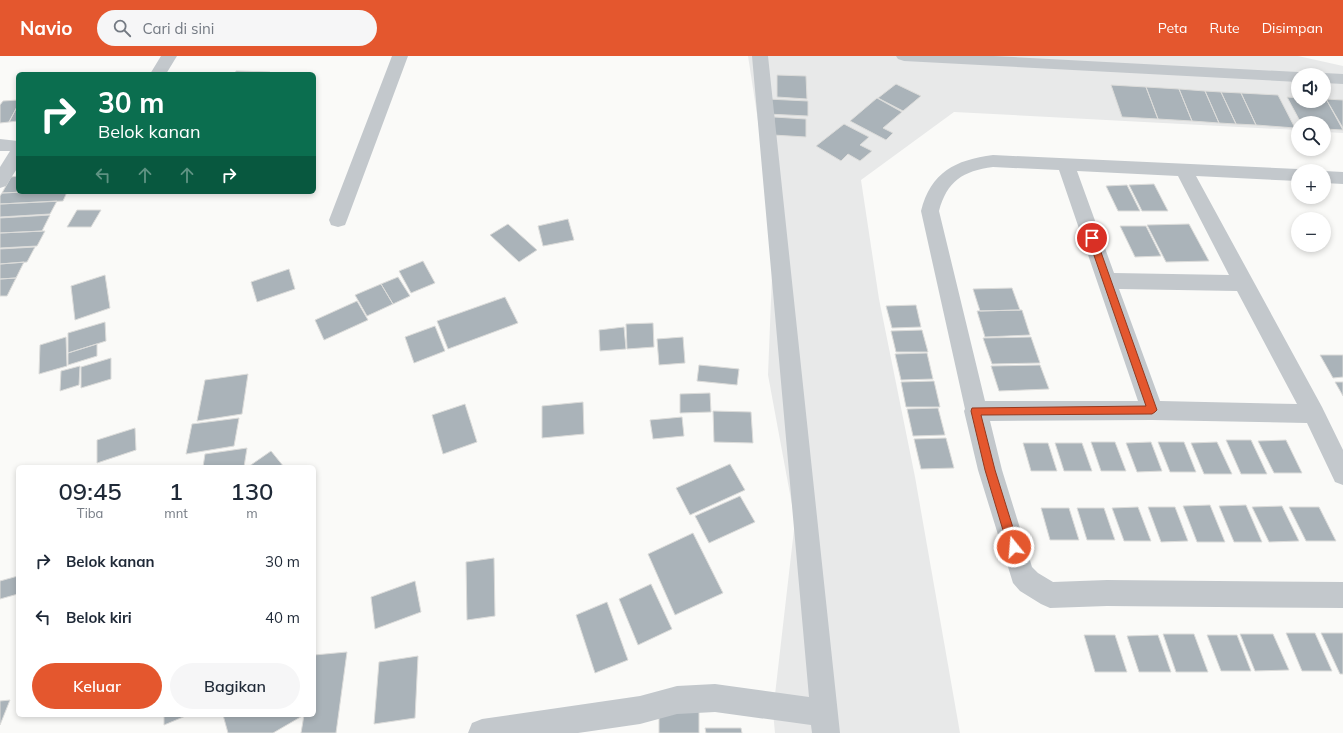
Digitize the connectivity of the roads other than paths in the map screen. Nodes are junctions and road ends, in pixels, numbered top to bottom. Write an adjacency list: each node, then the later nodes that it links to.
1 (169, 56): 5 (street)
2 (400, 56): 16 (street)
3 (760, 56): 24 (street)
4 (904, 56): 6 (street)
5 (159, 72)
6 (1291, 77)
7 (1331, 78): 8 (street)
8 (1343, 79)
9 (0, 145): 10 (street)
10 (16, 146)
11 (16, 155): 15 (street)
12 (1066, 165): 13 (street); 17 (street); 20 (street)
13 (1184, 170): 14 (street); 18 (street)
14 (1291, 175)
15 (0, 182)
16 (338, 220)
17 (1107, 281): 18 (street); 19 (street)
18 (1244, 283): 21 (street)
19 (1152, 410): 20 (street); 21 (street)
20 (975, 411): 23 (street)
21 (1314, 414): 22 (street)
22 (1343, 474)
23 (1343, 595)
24 (825, 723): 25 (street)
25 (482, 733)

